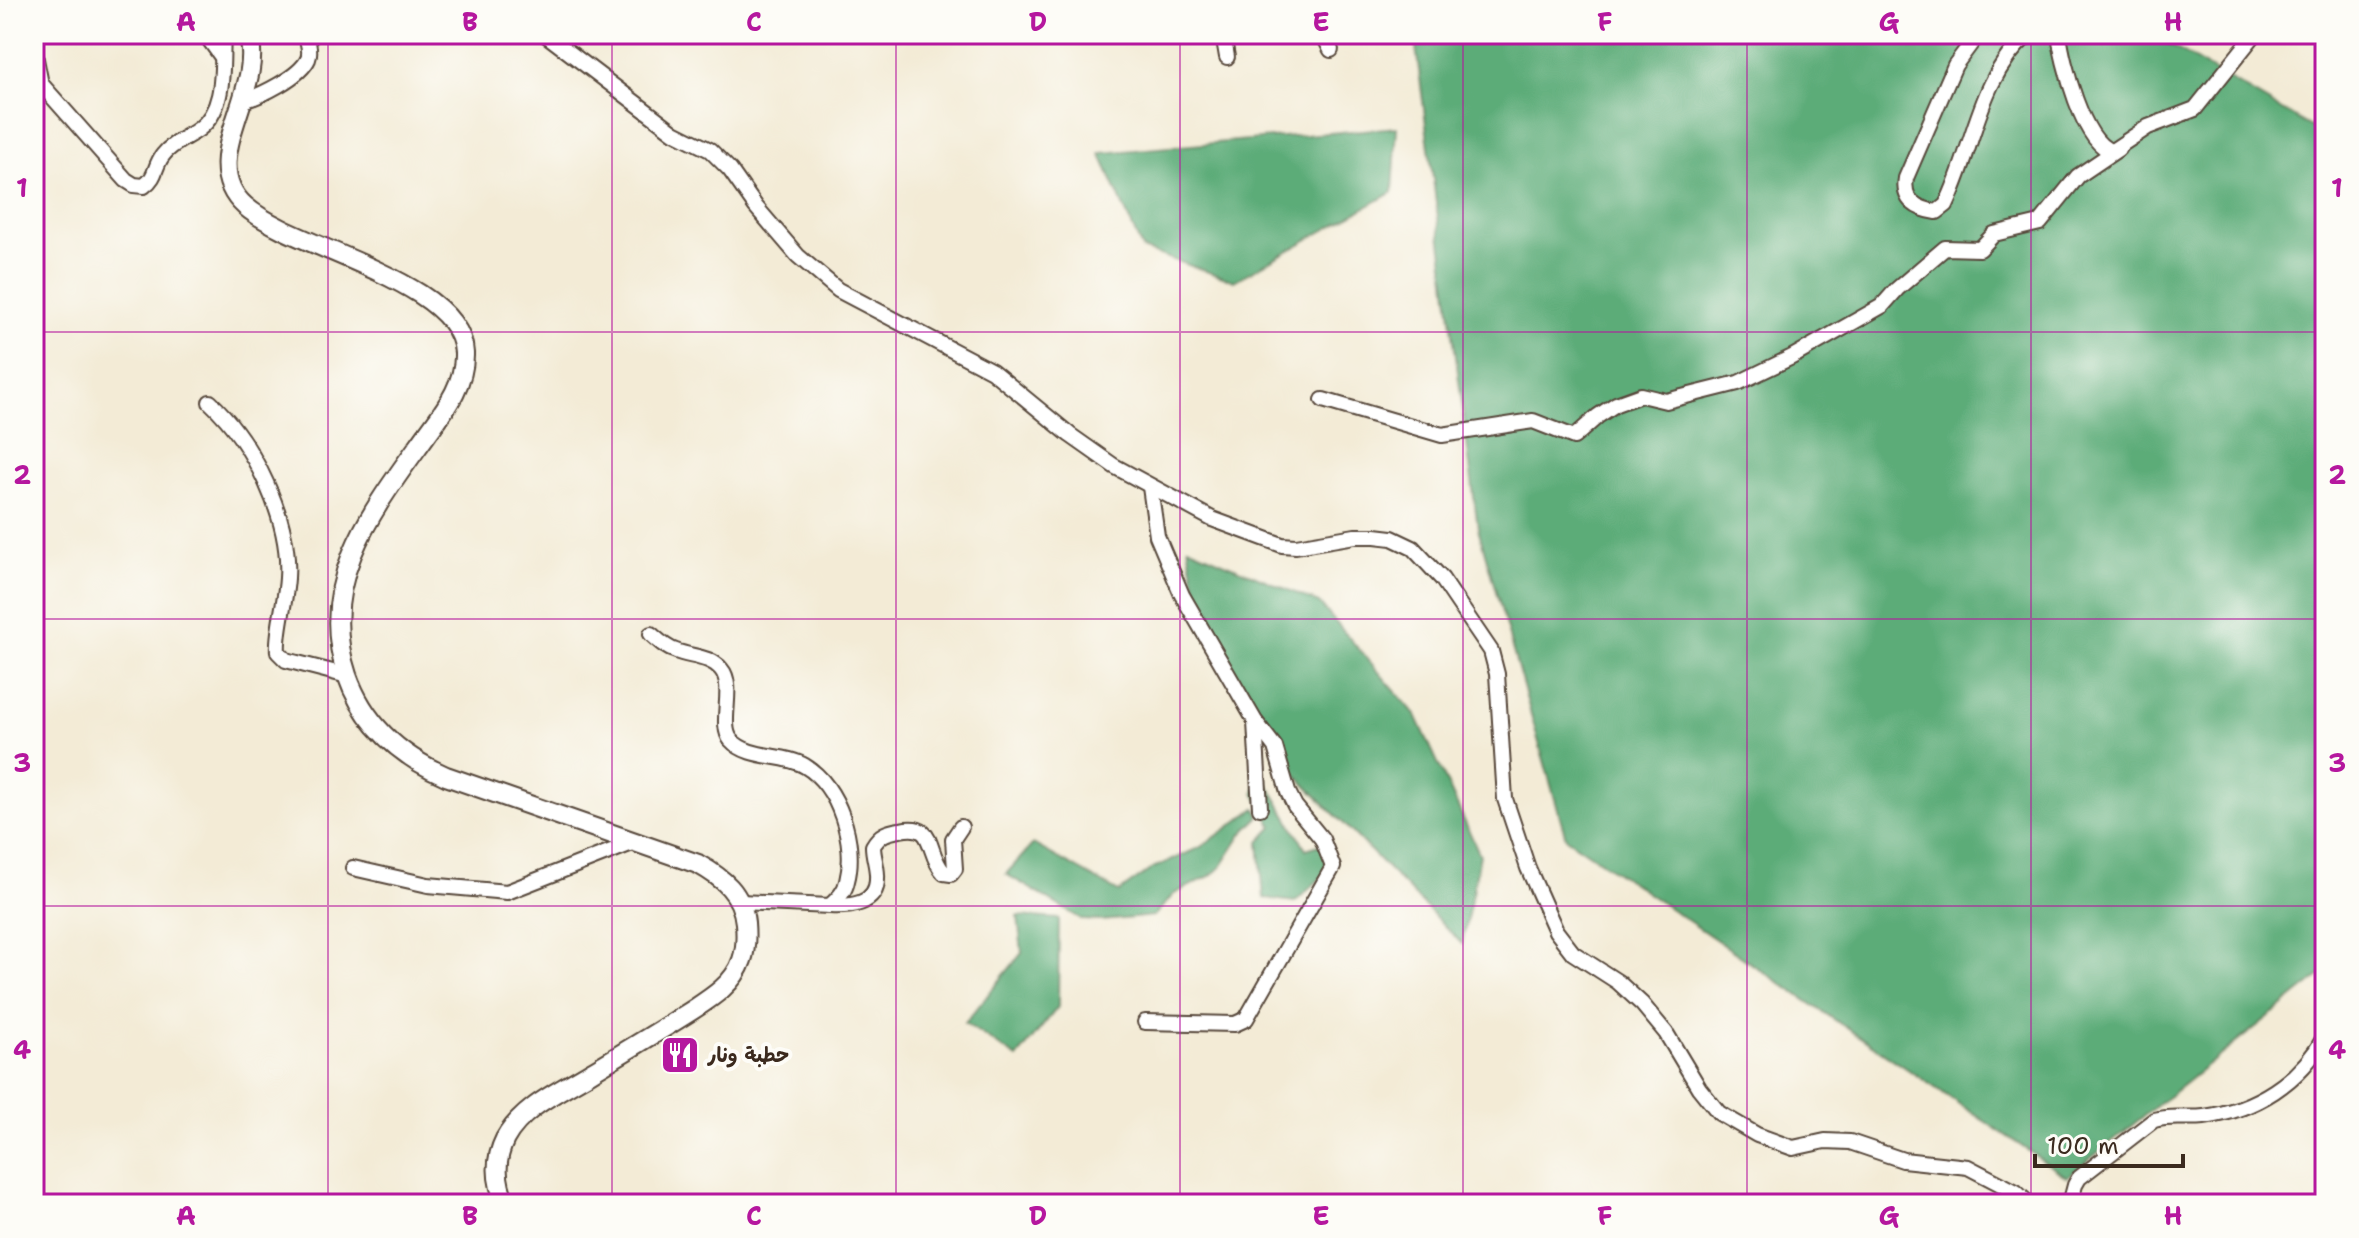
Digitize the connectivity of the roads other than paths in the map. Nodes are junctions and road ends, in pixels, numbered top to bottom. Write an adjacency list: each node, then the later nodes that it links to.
1 (205, 34): 14 (street)
2 (223, 34): 14 (street)
3 (248, 34): 17 (main road)
4 (305, 34): 17 (street)
5 (545, 34): 21 (street)
6 (1223, 34): 15 (street)
7 (1323, 34): 13 (street)
8 (1978, 34): 9 (street)
9 (2029, 34)
10 (2059, 34): 18 (street)
11 (2255, 34): 18 (street)
12 (34, 49): 16 (street)
13 (1331, 50)
14 (221, 56): 16 (street)
15 (1227, 57)
16 (38, 80)
17 (243, 101): 23 (main road)
18 (2118, 149): 19 (street)
19 (1323, 400)
20 (210, 402): 23 (street)
21 (1150, 487): 24 (street); 34 (street)
22 (651, 634): 30 (street)
23 (348, 676): 27 (main road)
24 (1255, 721): 25 (street); 31 (street)
25 (1260, 808)
26 (961, 827): 30 (street)
27 (632, 843): 28 (street); 29 (main road)
28 (353, 868)
29 (740, 902): 30 (street); 33 (main road)
30 (830, 906)
31 (1145, 1022)
32 (2325, 1036): 35 (street)
33 (506, 1204)
34 (2029, 1204)
35 (2070, 1204)

